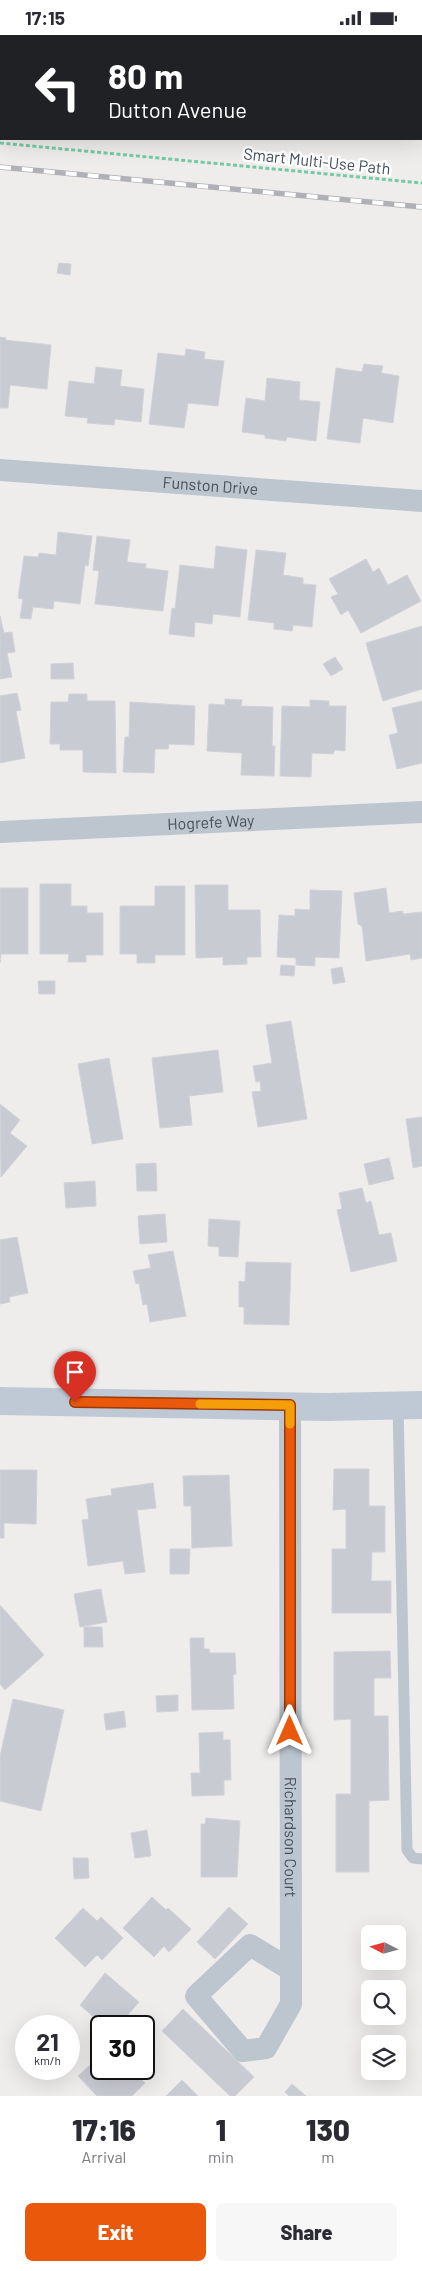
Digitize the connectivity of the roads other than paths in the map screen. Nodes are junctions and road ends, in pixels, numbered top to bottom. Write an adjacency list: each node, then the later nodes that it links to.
1 (0, 470): 2 (street, Funston Drive)
2 (422, 501)
3 (422, 812): 4 (street, Hogrefe Way)
4 (0, 832)
5 (0, 1401): 6 (main road)
6 (290, 1405): 7 (main road); 9 (street, Richardson Court)
7 (410, 1405): 8 (lane)
8 (422, 1859)
9 (291, 1970): 9 (street, Richardson Court)

